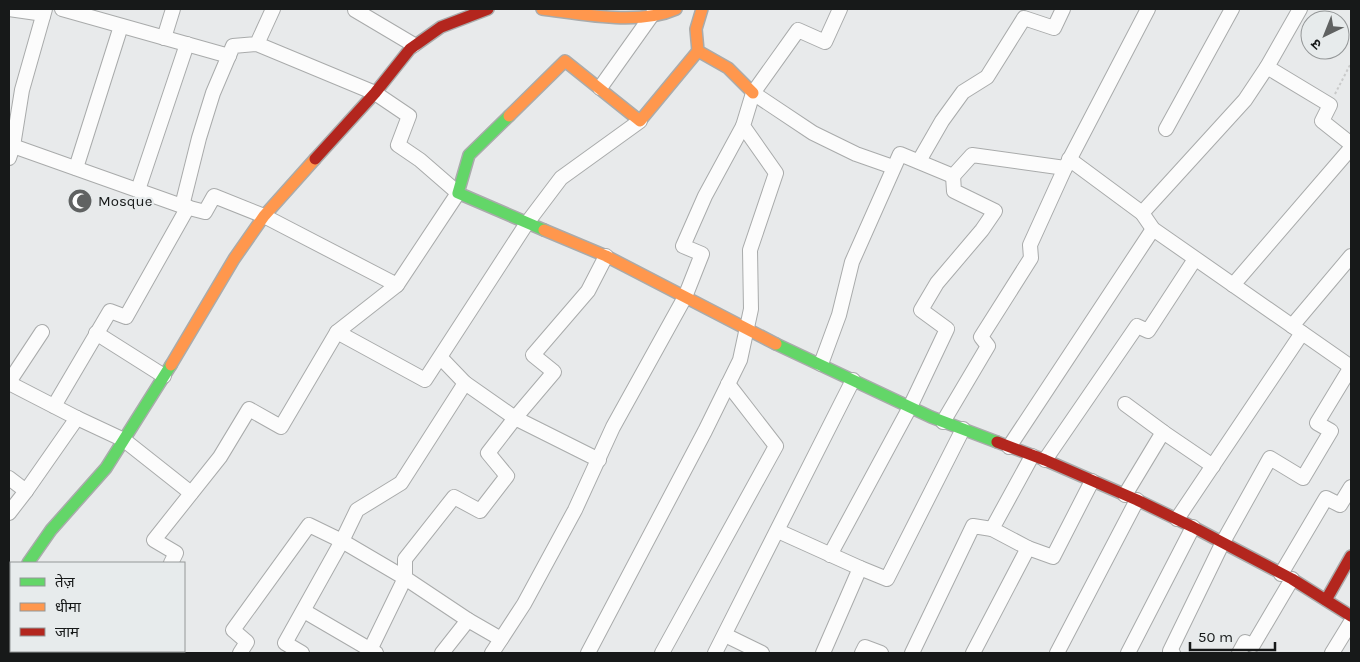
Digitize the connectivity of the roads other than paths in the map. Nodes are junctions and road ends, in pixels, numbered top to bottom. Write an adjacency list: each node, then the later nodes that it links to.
1 (9, 9): 15 (street)
2 (62, 9): 17 (street)
3 (174, 9): 18 (street)
4 (273, 9): 20 (street)
5 (356, 9): 21 (street)
6 (488, 9): 21 (street)
7 (542, 9): 16 (street)
8 (676, 9): 16 (street)
9 (702, 9): 22 (street)
10 (840, 9): 27 (street)
11 (1064, 9): 34 (street)
12 (1148, 9): 35 (street)
13 (1232, 9): 30 (street)
14 (1300, 9): 24 (street)
15 (44, 13): 33 (street)
16 (652, 15): 25 (street)
17 (121, 26): 18 (street); 37 (street)
18 (164, 38): 19 (street)
19 (187, 44): 23 (street); 39 (street)
20 (257, 44): 23 (street); 26 (street)
21 (414, 45): 26 (street)
22 (698, 51): 27 (street); 28 (street)
23 (229, 56): 41 (street)
24 (1268, 67): 31 (street); 42 (street)
25 (600, 88): 28 (street); 40 (street)
26 (375, 93): 40 (street); 43 (street)
27 (753, 93): 29 (street); 36 (street)
28 (640, 121): 44 (street)
29 (743, 126): 51 (street); 53 (street)
30 (1166, 129)
31 (1351, 144)
32 (1351, 148): 50 (street)
33 (11, 152): 37 (street)
34 (918, 161): 36 (street); 38 (street)
35 (1067, 163): 38 (street); 42 (street); 70 (street)
36 (893, 167): 58 (street)
37 (76, 168): 39 (street)
38 (952, 176): 67 (street)
39 (138, 190): 41 (street)
40 (458, 193): 44 (street); 49 (street)
41 (185, 206): 43 (street); 56 (street)
42 (1142, 213): 45 (street)
43 (264, 216): 49 (street); 60 (street)
44 (527, 223): 46 (street); 57 (street)
45 (1153, 229): 48 (street); 74 (street)
46 (606, 256): 51 (street); 69 (street)
47 (1351, 256): 52 (street)
48 (1196, 259): 50 (street); 75 (street)
49 (397, 285): 55 (street)
50 (1233, 285): 52 (street)
51 (685, 296): 53 (street); 76 (street)
52 (1297, 329): 59 (street); 77 (street)
53 (747, 330): 58 (street); 64 (street)
54 (42, 332): 62 (street)
55 (337, 332): 57 (street); 82 (street)
56 (96, 333): 60 (street); 66 (street)
57 (440, 358): 63 (street)
58 (820, 364): 61 (street)
59 (1351, 367): 90 (street)
60 (164, 376): 73 (street)
61 (853, 380): 67 (street); 88 (street)
62 (9, 383): 66 (street)
63 (465, 383): 69 (street); 89 (street)
64 (728, 384): 111 (street); 112 (street)
65 (1125, 404): 72 (street)
66 (54, 406): 68 (street)
67 (910, 407): 70 (street); 92 (street)
68 (77, 418): 73 (street); 81 (street)
69 (515, 418): 76 (street); 98 (street)
70 (944, 422): 71 (street)
71 (963, 429): 74 (street); 96 (street)
72 (1163, 432): 77 (street); 83 (street)
73 (124, 440): 82 (street); 94 (street)
74 (1009, 447): 75 (street)
75 (1038, 458): 79 (street); 87 (street)
76 (599, 460): 105 (street)
77 (1213, 466): 85 (street)
78 (9, 478): 81 (street)
79 (1092, 481): 83 (street); 91 (street)
80 (1351, 487): 97 (street)
81 (26, 491): 84 (street)
82 (191, 493): 95 (street)
83 (1131, 497): 85 (street); 120 (street)
84 (9, 513)
85 (1177, 519): 86 (street)
86 (1193, 527): 90 (street); 121 (street)
87 (992, 529): 91 (street); 118 (street)
88 (778, 531): 92 (street); 104 (street)
89 (342, 541): 98 (street); 100 (street); 107 (street)
90 (1222, 542): 97 (street); 122 (street)
91 (1028, 548): 119 (street)
92 (830, 555): 96 (street)
93 (1351, 556): 99 (street)
94 (29, 562)
95 (171, 562)
96 (860, 568): 115 (street)
97 (1287, 576): 99 (street); 123 (street)
98 (405, 578): 102 (street); 106 (street)
99 (1326, 600): 101 (street)
100 (304, 610): 106 (street); 108 (street)
101 (1351, 616)
102 (468, 620): 105 (street); 109 (street)
103 (1351, 622): 124 (street)
104 (725, 635): 113 (street); 114 (street)
105 (501, 639): 110 (street)
106 (373, 652)
107 (240, 653)
108 (302, 653)
109 (442, 653)
110 (492, 653)
111 (588, 653)
112 (662, 653)
113 (715, 653)
114 (762, 653)
115 (823, 653)
116 (862, 653): 117 (street)
117 (881, 653)
118 (912, 653)
119 (973, 653)
120 (1057, 653)
121 (1128, 653)
122 (1170, 653)
123 (1239, 653)
124 (1332, 653)

